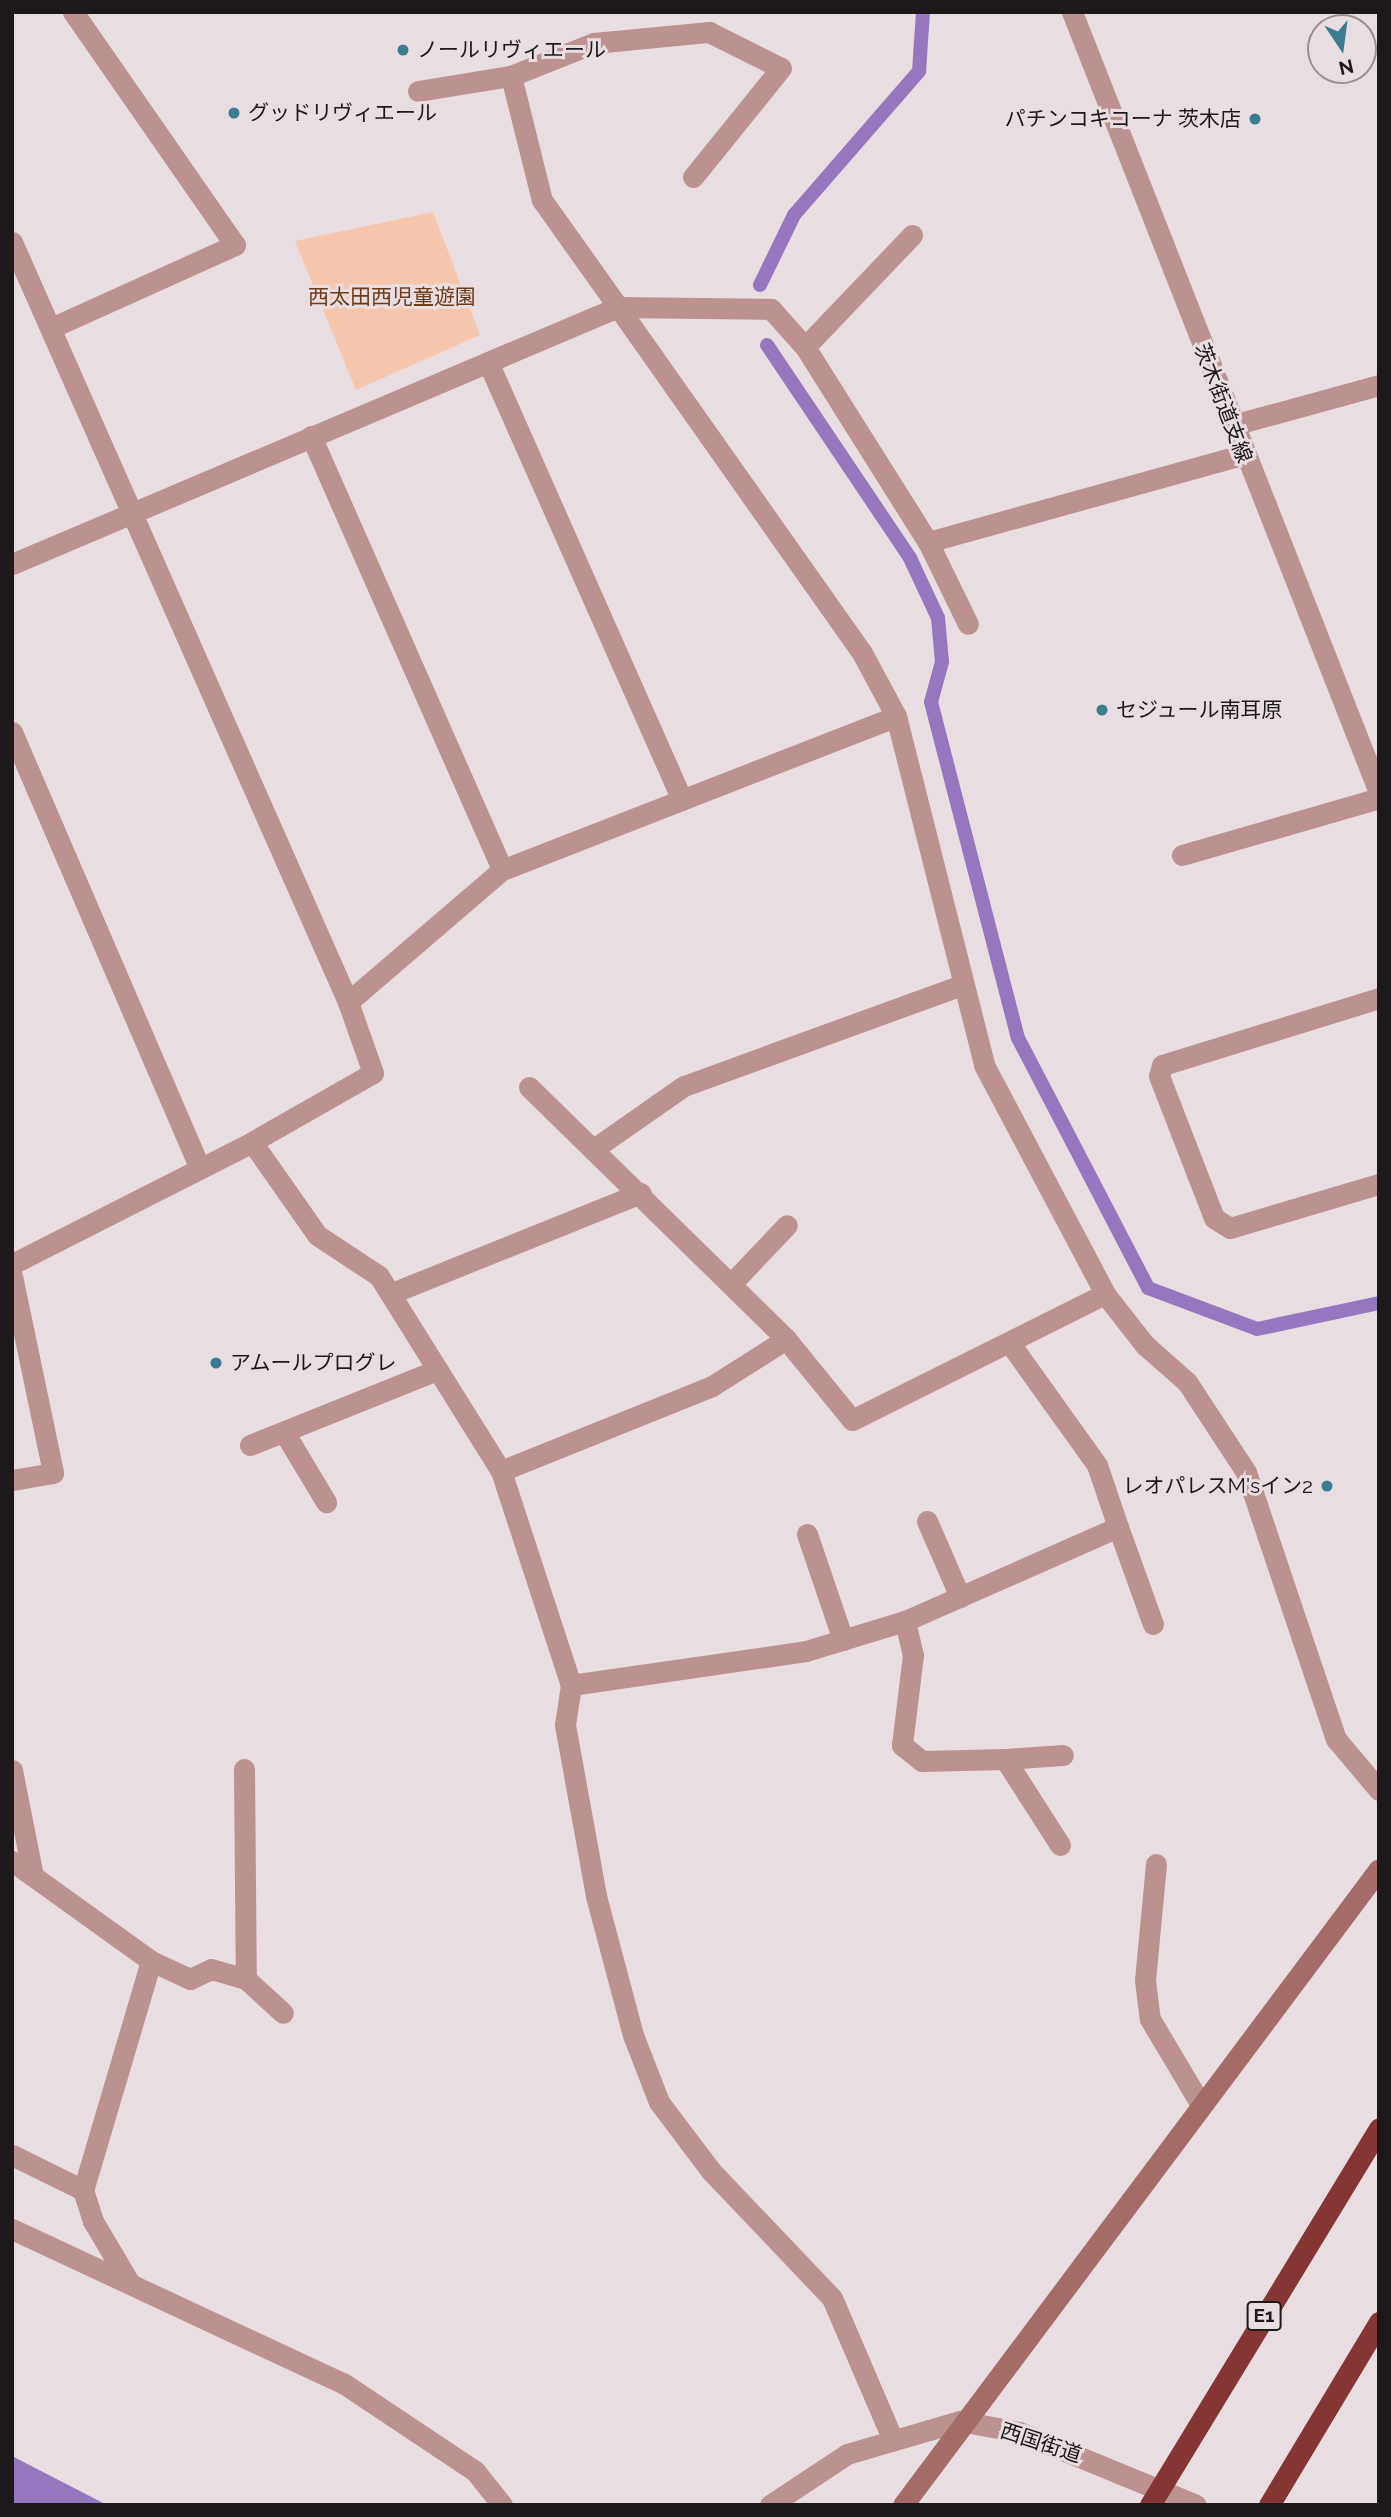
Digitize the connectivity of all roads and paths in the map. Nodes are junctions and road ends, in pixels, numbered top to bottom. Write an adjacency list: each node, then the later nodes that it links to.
1 (73, 12): 9 (street)
2 (1072, 12): 13 (street, 茨木街道支線)
3 (511, 76): 4 (street); 5 (street); 8 (street)
4 (418, 90)
5 (693, 177)
6 (912, 235): 10 (street)
7 (12, 242): 9 (street)
8 (618, 307): 10 (street); 11 (street); 20 (street)
9 (51, 328): 16 (street)
10 (805, 346): 17 (street)
11 (488, 362): 14 (street); 24 (street)
12 (1379, 385): 13 (street)
13 (1233, 425): 15 (street, 茨木街道支線)
14 (311, 436): 16 (street); 26 (street)
15 (1242, 455): 17 (street); 22 (street, 茨木街道支線)
16 (132, 510): 18 (street); 29 (street)
17 (928, 542): 19 (street)
18 (12, 564)
19 (968, 624)
20 (896, 716): 24 (street); 27 (street)
21 (12, 732): 33 (street)
22 (1379, 792)
23 (1379, 798): 25 (street)
24 (682, 800): 26 (street)
25 (1182, 855)
26 (502, 870): 29 (street)
27 (962, 985): 32 (street); 41 (street)
28 (1379, 998): 34 (street)
29 (348, 1002): 31 (street)
30 (529, 1087): 32 (street)
31 (252, 1142): 33 (street); 40 (street)
32 (595, 1149): 35 (street)
33 (200, 1168): 37 (street)
34 (1379, 1184)
35 (641, 1193): 39 (street); 40 (street)
36 (787, 1225): 39 (street)
37 (12, 1264)
38 (12, 1276): 48 (street)
39 (731, 1284): 42 (street)
40 (392, 1293): 44 (street)
41 (1105, 1294): 43 (street); 62 (street)
42 (786, 1339): 43 (street); 47 (street)
43 (1010, 1342): 51 (street)
44 (434, 1371): 45 (street); 47 (street)
45 (284, 1432): 46 (street); 49 (street)
46 (250, 1446)
47 (501, 1471): 57 (street)
48 (12, 1480)
49 (326, 1502)
50 (927, 1521): 53 (street)
51 (1118, 1527): 53 (street); 55 (street)
52 (807, 1534): 56 (street)
53 (960, 1597): 54 (street)
54 (905, 1621): 56 (street); 59 (street)
55 (1153, 1624)
56 (843, 1640): 57 (street)
57 (571, 1685): 79 (street)
58 (1063, 1755): 59 (street)
59 (1005, 1759): 63 (street)
60 (244, 1769): 69 (street)
61 (12, 1770): 67 (street)
62 (1379, 1790)
63 (1060, 1845)
64 (12, 1861): 67 (street)
65 (1156, 1864): 71 (street)
66 (1379, 1869): 71 (street)
67 (32, 1871): 68 (street)
68 (151, 1961): 69 (street); 74 (street)
69 (246, 1979): 70 (street)
70 (284, 2012)
71 (1201, 2105): 78 (street)
72 (1379, 2128): 83 (highway, E1, bridge)
73 (12, 2155): 74 (street)
74 (83, 2190): 76 (street)
75 (12, 2229): 76 (street)
76 (129, 2282): 80 (street)
77 (1379, 2322): 85 (highway)
78 (960, 2421): 79 (street, 西国街道); 82 (street); 84 (street, 西国街道)
79 (893, 2440): 81 (street, 西国街道)
80 (502, 2505)
81 (771, 2505)
82 (902, 2505)
83 (1150, 2505)
84 (1196, 2505)
85 (1269, 2505)

